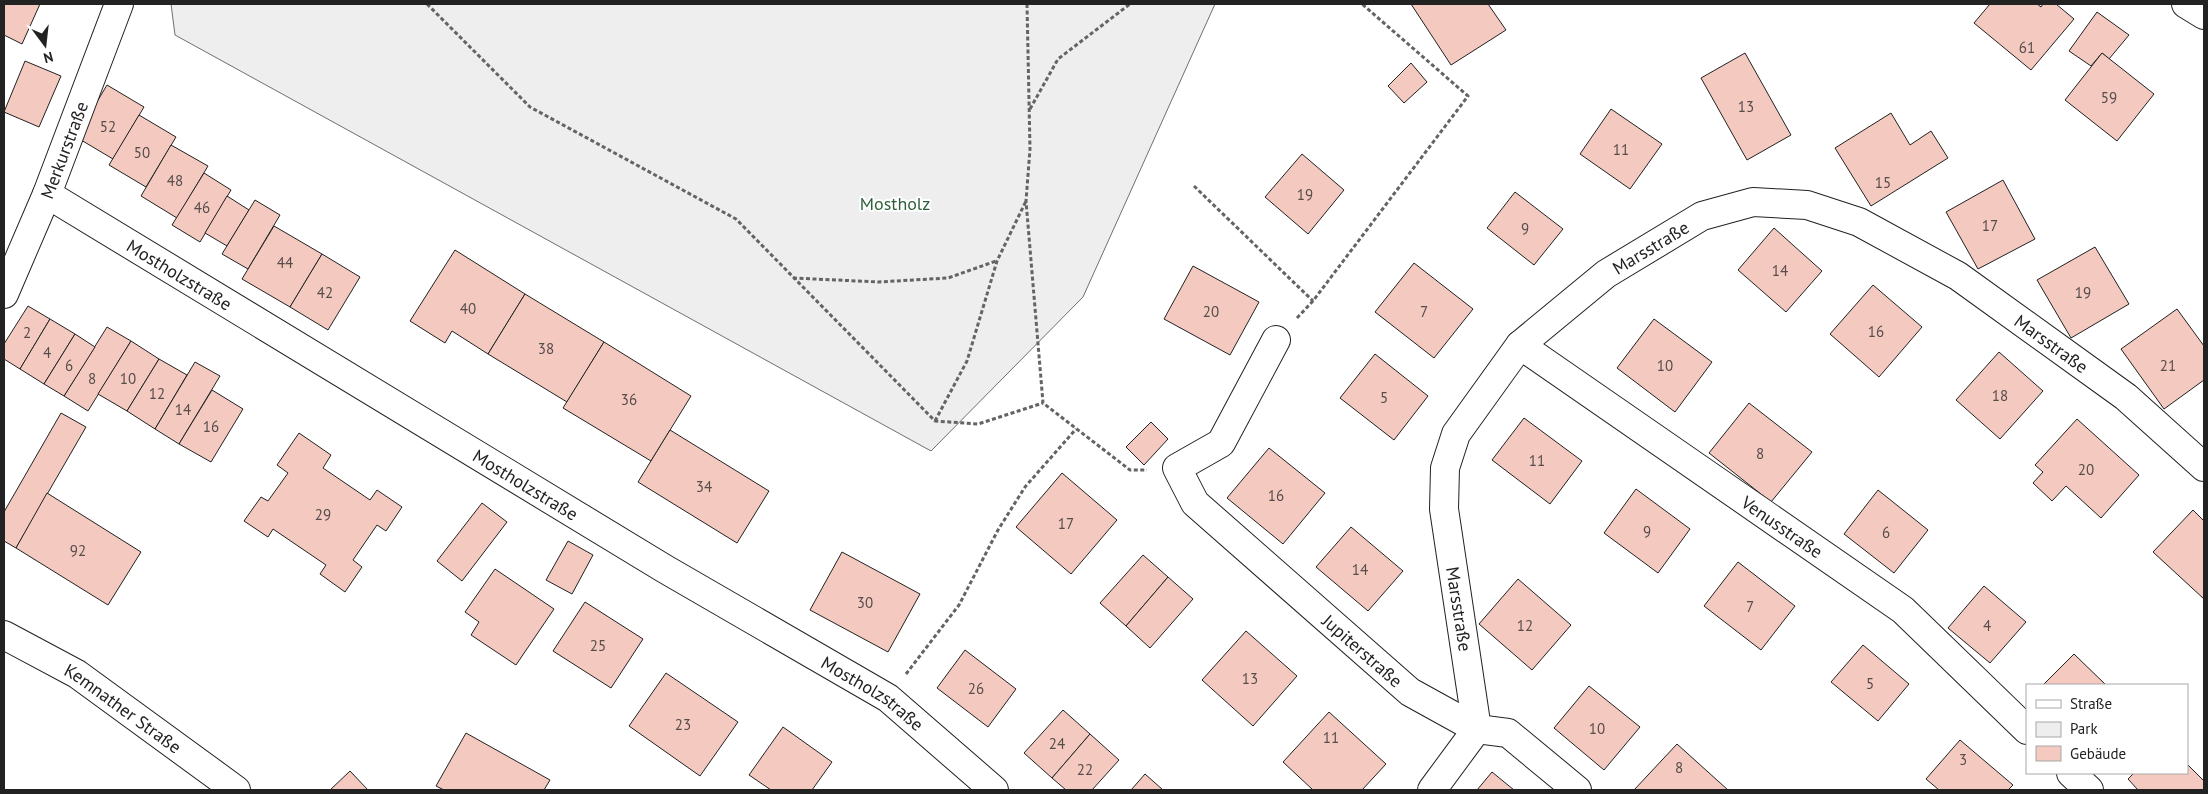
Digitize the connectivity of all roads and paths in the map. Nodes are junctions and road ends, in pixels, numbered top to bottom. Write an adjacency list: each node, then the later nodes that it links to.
1 (119, 4): 10 (street, Merkurstraße)
2 (427, 4): 13 (path)
3 (1027, 4): 8 (path)
4 (1130, 4): 8 (path)
5 (1362, 4): 15 (path)
6 (2186, 4): 7 (street)
7 (2204, 15)
8 (1030, 109): 11 (path)
9 (1194, 186): 15 (path)
10 (47, 194): 14 (street, Merkurstraße); 24 (street, Mostholzstraße)
11 (1026, 201): 12 (path); 18 (path)
12 (997, 261): 13 (path); 19 (path)
13 (793, 278): 19 (path)
14 (4, 294)
15 (1313, 302): 16 (path)
16 (1276, 340): 22 (street)
17 (1520, 345): 21 (street, Marsstraße); 25 (street, Marsstraße); 26 (street, Venusstraße)
18 (1043, 403): 19 (path); 20 (path)
19 (935, 421)
20 (1076, 429): 22 (path); 24 (path)
21 (2204, 467)
22 (1177, 468): 25 (street, Jupiterstraße)
23 (4, 635): 28 (street, Kemnather Straße)
24 (888, 698): 29 (street, Mostholzstraße)
25 (1478, 729): 30 (street); 31 (street, Jupiterstraße)
26 (2026, 729)
27 (2072, 774): 32 (street)
28 (236, 790)
29 (994, 790)
30 (1432, 790)
31 (1577, 790)
32 (2089, 790)

